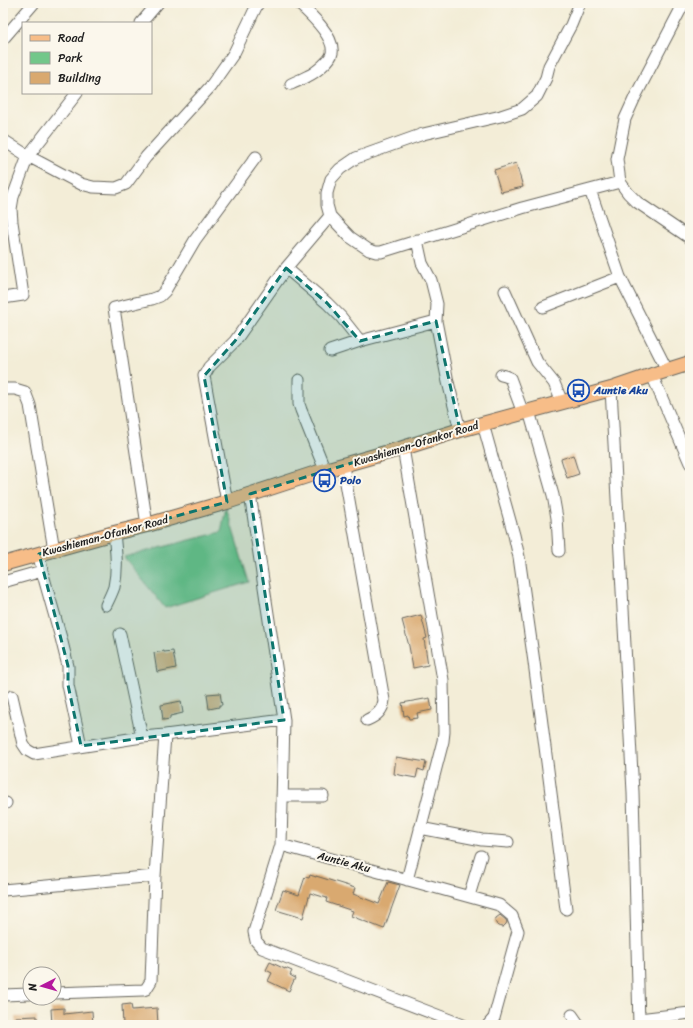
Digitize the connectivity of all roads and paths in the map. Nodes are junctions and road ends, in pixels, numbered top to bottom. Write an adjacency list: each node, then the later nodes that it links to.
1 (34, 3): 8 (street)
2 (158, 3): 7 (street)
3 (258, 3): 12 (street)
4 (298, 3): 9 (street)
5 (580, 3): 16 (street)
6 (684, 3): 14 (street)
7 (142, 22)
8 (3, 39)
9 (291, 84)
10 (76, 94): 12 (street)
11 (3, 140): 12 (street)
12 (28, 156): 22 (street)
13 (256, 157): 44 (street)
14 (620, 182): 15 (street); 17 (street)
15 (590, 190): 18 (street); 20 (street)
16 (330, 216): 18 (street); 19 (street)
17 (690, 238)
18 (417, 240): 24 (street)
19 (286, 268): 25 (street); 43 (street)
20 (620, 276): 23 (street); 28 (street)
21 (505, 291): 34 (street)
22 (3, 298)
23 (543, 307)
24 (436, 320): 25 (street); 37 (street)
25 (360, 340): 26 (street)
26 (330, 351)
27 (690, 363): 28 (main road, Kwashieman-Ofankor Road)
28 (667, 370): 30 (main road, Kwashieman-Ofankor Road)
29 (500, 375): 35 (street)
30 (652, 375): 33 (main road, Kwashieman-Ofankor Road); 39 (street)
31 (298, 380): 41 (street)
32 (3, 389): 46 (street)
33 (611, 389): 34 (main road, Kwashieman-Ofankor Road); 76 (street)
34 (562, 402): 35 (main road, Kwashieman-Ofankor Road)
35 (526, 412): 36 (main road, Kwashieman-Ofankor Road); 47 (street)
36 (483, 424): 37 (main road, Kwashieman-Ofankor Road); 70 (street)
37 (460, 430): 38 (main road, Kwashieman-Ofankor Road)
38 (403, 448): 40 (main road, Kwashieman-Ofankor Road); 62 (street)
39 (690, 463)
40 (343, 466): 41 (main road, Kwashieman-Ofankor Road); 56 (street)
41 (325, 470): 42 (main road, Kwashieman-Ofankor Road)
42 (250, 494): 43 (main road, Kwashieman-Ofankor Road); 55 (street)
43 (227, 502): 44 (main road, Kwashieman-Ofankor Road)
44 (147, 525): 45 (main road, Kwashieman-Ofankor Road)
45 (114, 533): 46 (main road, Kwashieman-Ofankor Road); 52 (street)
46 (54, 550): 48 (main road, Kwashieman-Ofankor Road)
47 (559, 551)
48 (38, 554): 49 (main road, Kwashieman-Ofankor Road); 50 (street)
49 (3, 564)
50 (42, 572): 51 (street); 59 (street)
51 (3, 582)
52 (106, 605)
53 (120, 634): 58 (street)
54 (12, 696): 59 (street)
55 (284, 720): 57 (street); 60 (street)
56 (367, 720)
57 (165, 735): 58 (street); 66 (street)
58 (142, 737): 59 (street)
59 (81, 746)
60 (282, 796): 61 (street); 64 (street)
61 (323, 796)
62 (420, 828): 63 (street); 67 (street)
63 (508, 842)
64 (280, 845): 67 (street, Auntie Aku); 77 (street)
65 (481, 856): 69 (street)
66 (155, 876): 68 (street); 71 (street)
67 (407, 880): 69 (street, Auntie Aku)
68 (3, 890)
69 (469, 896): 78 (street, Auntie Aku)
70 (566, 909)
71 (62, 993)
72 (22, 994): 73 (street)
73 (3, 995)
74 (690, 1013): 76 (street)
75 (572, 1015): 79 (street)
76 (639, 1022)
77 (463, 1025)
78 (488, 1025)
79 (579, 1025)

